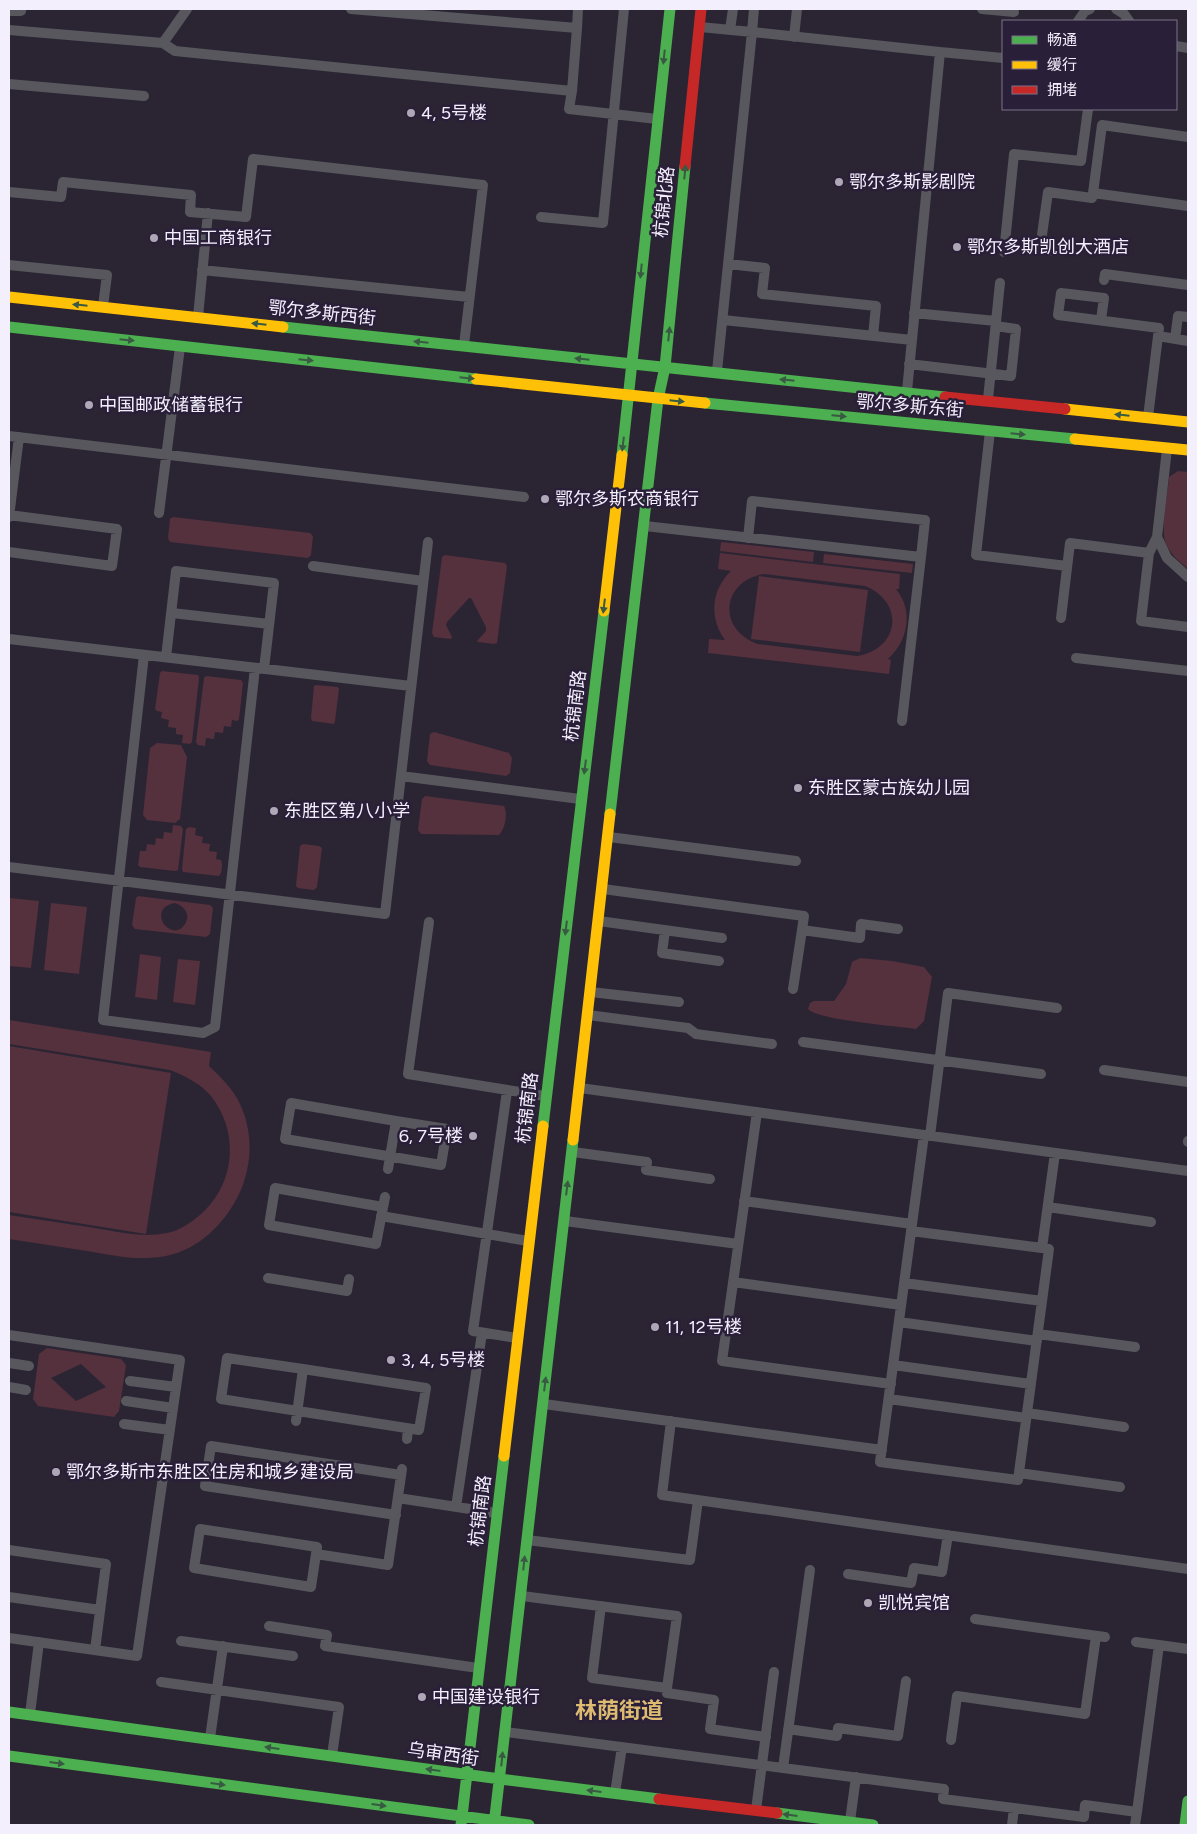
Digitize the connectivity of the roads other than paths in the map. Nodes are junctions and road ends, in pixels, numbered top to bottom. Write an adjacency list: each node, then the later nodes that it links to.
1 (21, 9): 15 (lane)
2 (186, 9): 26 (lane)
3 (351, 9): 16 (lane)
4 (578, 9): 21 (lane)
5 (624, 9): 33 (lane)
6 (670, 9): 34 (main road, 杭锦北路, one-way to 34)
7 (701, 9): 20 (main road, 杭锦北路)
8 (732, 9): 23 (lane)
9 (754, 9): 24 (lane)
10 (797, 9): 25 (lane)
11 (982, 9): 12 (lane)
12 (987, 9): 17 (lane)
13 (1090, 9): 18 (lane)
14 (1116, 9): 19 (lane)
15 (9, 10)
16 (369, 10): 21 (lane)
17 (1014, 14)
18 (1079, 20)
19 (1128, 20)
20 (699, 27): 23 (lane); 68 (main road, 杭锦北路, one-way to 20)
21 (577, 28): 30 (lane)
22 (9, 30): 26 (lane)
23 (730, 30): 24 (lane)
24 (752, 32): 25 (lane); 43 (lane)
25 (794, 37): 27 (lane)
26 (163, 43): 30 (lane)
27 (940, 52): 28 (lane); 52 (lane)
28 (1002, 58)
29 (9, 84): 31 (lane)
30 (572, 90): 33 (lane)
31 (144, 96)
32 (1088, 110): 41 (lane)
33 (614, 114): 34 (lane); 40 (lane)
34 (658, 119): 66 (main road, 杭锦北路, one-way to 66)
35 (1188, 137): 37 (lane)
36 (9, 192): 39 (lane)
37 (1093, 193): 38 (lane); 42 (lane)
38 (1188, 206)
39 (208, 214): 45 (lane); 50 (lane)
40 (542, 217)
41 (1004, 252)
42 (1056, 252)
43 (728, 264): 55 (lane); 59 (lane)
44 (9, 265): 51 (lane)
45 (202, 270): 50 (lane); 54 (lane)
46 (1104, 280): 48 (lane)
47 (1000, 283): 57 (lane)
48 (1188, 286)
49 (9, 297): 51 (main road, 鄂尔多斯西街, one-way to 49)
50 (469, 297): 65 (lane)
51 (103, 307): 54 (main road, 鄂尔多斯西街)
52 (914, 313): 57 (lane); 62 (lane)
53 (1188, 317): 61 (lane)
54 (198, 318): 65 (main road, 鄂尔多斯西街, one-way to 54)
55 (722, 320): 59 (lane); 69 (lane)
56 (1101, 320): 56 (lane); 60 (lane)
57 (996, 324): 70 (lane); 70 (lane)
58 (9, 327): 64 (main road, one-way to 64)
59 (873, 336): 62 (lane)
60 (1158, 336): 61 (lane); 75 (lane)
61 (1175, 339): 63 (lane)
62 (912, 340): 67 (lane)
63 (1188, 341)
64 (180, 346): 72 (main road, one-way to 72); 81 (lane)
65 (464, 346): 66 (main road, 鄂尔多斯西街, one-way to 65)
66 (631, 364): 68 (main road, 鄂尔多斯东街); 72 (main road, 杭锦北路)
67 (909, 364): 70 (lane); 71 (lane)
68 (665, 367): 69 (main road, 鄂尔多斯东街); 73 (main road, 杭锦北路)
69 (717, 372): 71 (main road, 鄂尔多斯东街, one-way to 69)
70 (991, 374): 74 (lane)
71 (907, 392): 74 (main road, 鄂尔多斯东街)
72 (629, 396): 73 (main road, 鄂尔多斯东街); 110 (main road, 杭锦南路, one-way to 110)
73 (658, 399): 77 (main road, 鄂尔多斯东街, one-way to 77); 86 (main road)
74 (988, 401): 75 (main road, 鄂尔多斯东街, one-way to 74)
75 (1148, 418): 76 (main road, 鄂尔多斯东街)
76 (1188, 422)
77 (990, 431): 79 (main road, 鄂尔多斯东街, one-way to 79); 94 (lane)
78 (14, 436): 81 (lane); 82 (lane)
79 (1167, 448): 80 (main road, 鄂尔多斯东街); 87 (lane)
80 (1188, 450)
81 (166, 455): 83 (lane); 84 (lane)
82 (12, 475): 85 (lane)
83 (524, 497)
84 (159, 513)
85 (9, 516): 90 (lane)
86 (644, 526): 88 (lane); 111 (main road)
87 (1157, 537): 91 (lane); 95 (lane)
88 (748, 538): 92 (lane); 92 (lane)
89 (428, 542): 96 (lane)
90 (9, 552)
91 (1150, 553): 94 (lane); 100 (lane)
92 (921, 557): 108 (lane)
93 (313, 566): 96 (lane)
94 (1067, 566): 98 (lane)
95 (1188, 577)
96 (423, 581): 107 (lane)
97 (172, 613): 99 (lane); 99 (lane); 103 (lane)
98 (1061, 618)
99 (269, 624): 105 (lane)
100 (1188, 627)
101 (9, 639): 102 (lane)
102 (144, 655): 103 (lane); 114 (lane)
103 (166, 657): 105 (lane)
104 (1076, 658): 106 (lane)
105 (260, 668): 107 (lane); 116 (lane)
106 (1188, 671)
107 (411, 686): 109 (lane)
108 (902, 721)
109 (401, 776): 110 (lane); 116 (lane)
110 (582, 799): 137 (main road, 杭锦南路, one-way to 137)
111 (608, 837): 112 (lane); 115 (main road)
112 (796, 861)
113 (9, 867): 114 (lane)
114 (119, 880): 116 (lane); 116 (lane)
115 (602, 888): 117 (main road); 120 (lane)
116 (230, 894)
117 (598, 921): 119 (lane); 125 (main road)
118 (429, 922): 136 (lane)
119 (665, 930): 122 (lane); 123 (lane)
120 (802, 930): 121 (lane); 124 (lane)
121 (898, 930)
122 (722, 938)
123 (719, 961)
124 (793, 989)
125 (590, 991): 126 (lane); 128 (main road)
126 (679, 1002)
127 (1057, 1008): 131 (lane)
128 (587, 1015): 130 (lane); 135 (main road)
129 (803, 1042): 131 (lane)
130 (772, 1044)
131 (940, 1061): 133 (lane); 140 (lane)
132 (1104, 1070): 134 (lane)
133 (1041, 1074)
134 (1188, 1082)
135 (579, 1088): 138 (lane); 141 (main road)
136 (507, 1091): 137 (lane); 153 (lane)
137 (546, 1096): 154 (main road, 杭锦南路)
138 (757, 1112): 140 (lane); 147 (lane)
139 (396, 1121): 143 (lane); 143 (lane); 143 (lane)
140 (927, 1135): 142 (lane); 152 (lane)
141 (572, 1152): 146 (lane); 150 (main road, one-way to 141)
142 (1055, 1153): 145 (lane); 149 (lane)
143 (390, 1157): 144 (lane)
144 (388, 1169)
145 (1188, 1171)
146 (710, 1179)
147 (744, 1201): 152 (lane); 155 (lane)
148 (383, 1207): 148 (lane); 153 (lane)
149 (1048, 1207): 151 (lane); 156 (lane)
150 (564, 1220): 155 (lane); 181 (main road, one-way to 150)
151 (1151, 1222)
152 (912, 1228): 156 (lane); 160 (lane)
153 (487, 1234): 154 (lane); 164 (lane)
154 (530, 1241): 167 (main road, 杭锦南路)
155 (738, 1244): 159 (lane)
156 (1042, 1248): 161 (lane)
157 (268, 1278): 158 (lane)
158 (348, 1280)
159 (733, 1282): 162 (lane); 174 (lane)
160 (904, 1283): 161 (lane); 162 (lane)
161 (1042, 1301): 166 (lane)
162 (901, 1305): 163 (lane)
163 (899, 1322): 166 (lane); 170 (lane)
164 (482, 1333): 167 (lane); 194 (lane)
165 (9, 1335): 177 (lane)
166 (1037, 1337): 168 (lane); 175 (lane)
167 (518, 1338): 195 (main road, 杭锦南路)
168 (1135, 1347)
169 (9, 1363): 171 (lane)
170 (893, 1365): 174 (lane); 175 (lane)
171 (29, 1366)
172 (303, 1369): 184 (lane); 184 (lane); 184 (lane)
173 (130, 1381): 177 (lane)
174 (891, 1384): 179 (lane)
175 (1031, 1384): 183 (lane)
176 (9, 1387): 178 (lane)
177 (176, 1387): 182 (lane)
178 (26, 1390)
179 (889, 1399): 183 (lane); 189 (lane)
180 (126, 1402): 182 (lane)
181 (543, 1404): 185 (lane); 198 (main road)
182 (173, 1408): 188 (lane)
183 (1026, 1415): 187 (lane); 190 (lane)
184 (297, 1416)
185 (671, 1421): 189 (lane); 193 (lane)
186 (124, 1424): 188 (lane)
187 (1124, 1427)
188 (170, 1430): 217 (lane)
189 (882, 1450): 190 (lane)
190 (1019, 1473): 191 (lane)
191 (1120, 1487)
192 (398, 1498): 194 (lane); 196 (lane); 196 (lane)
193 (698, 1500): 197 (lane); 198 (lane)
194 (456, 1507): 195 (lane)
195 (497, 1513): 219 (main road, 杭锦南路)
196 (396, 1515): 200 (lane)
197 (948, 1535): 201 (lane); 203 (lane)
198 (527, 1540): 204 (main road, one-way to 198)
199 (9, 1550): 207 (lane)
200 (316, 1554): 200 (lane)
201 (1188, 1569)
202 (810, 1570): 227 (lane)
203 (848, 1574)
204 (521, 1596): 206 (lane); 228 (main road)
205 (9, 1597): 207 (lane)
206 (601, 1606): 223 (lane); 223 (lane)
207 (100, 1610): 217 (lane)
208 (975, 1619): 231 (lane)
209 (269, 1626): 219 (lane)
210 (9, 1638): 212 (lane)
211 (182, 1640): 215 (lane)
212 (39, 1642): 217 (lane); 226 (lane)
213 (1136, 1642): 214 (lane)
214 (1159, 1645): 216 (lane); 244 (lane)
215 (223, 1646): 218 (lane); 224 (lane)
216 (1188, 1649)
217 (95, 1650)
218 (293, 1656)
219 (479, 1668): 237 (main road, 杭锦南路)
220 (774, 1672): 229 (lane)
221 (161, 1682): 224 (lane)
222 (906, 1682): 227 (lane)
223 (667, 1688): 229 (lane)
224 (217, 1690): 230 (lane); 234 (lane)
225 (9, 1712): 226 (main road, 乌审西街)
226 (29, 1715): 230 (main road, 乌审西街)
227 (788, 1729): 236 (lane)
228 (505, 1732): 232 (lane); 239 (main road, one-way to 228)
229 (766, 1737): 235 (lane)
230 (210, 1739): 234 (main road, 乌审西街, one-way to 230)
231 (951, 1740)
232 (622, 1747): 235 (lane); 240 (lane)
233 (9, 1756): 245 (main road, one-way to 245)
234 (332, 1756): 237 (main road, 乌审西街, one-way to 234)
235 (762, 1765): 236 (lane); 243 (lane)
236 (783, 1768): 238 (lane)
237 (467, 1774): 239 (main road, 乌审西街); 245 (main road, 杭锦南路)
238 (856, 1777): 242 (lane); 246 (lane)
239 (500, 1779): 240 (main road, 乌审西街, one-way to 239); 247 (main road)
240 (615, 1793): 243 (main road, 乌审西街)
241 (1188, 1801): 252 (main road)
242 (1014, 1808): 244 (lane); 250 (lane)
243 (756, 1811): 246 (main road, 乌审西街, one-way to 243)
244 (1137, 1812): 251 (lane)
245 (461, 1821): 247 (main road)
246 (850, 1822): 249 (main road, 乌审西街)
247 (494, 1823): 248 (main road)
248 (529, 1825)
249 (873, 1825)
250 (1012, 1825)
251 (1135, 1825)
252 (1185, 1825)

